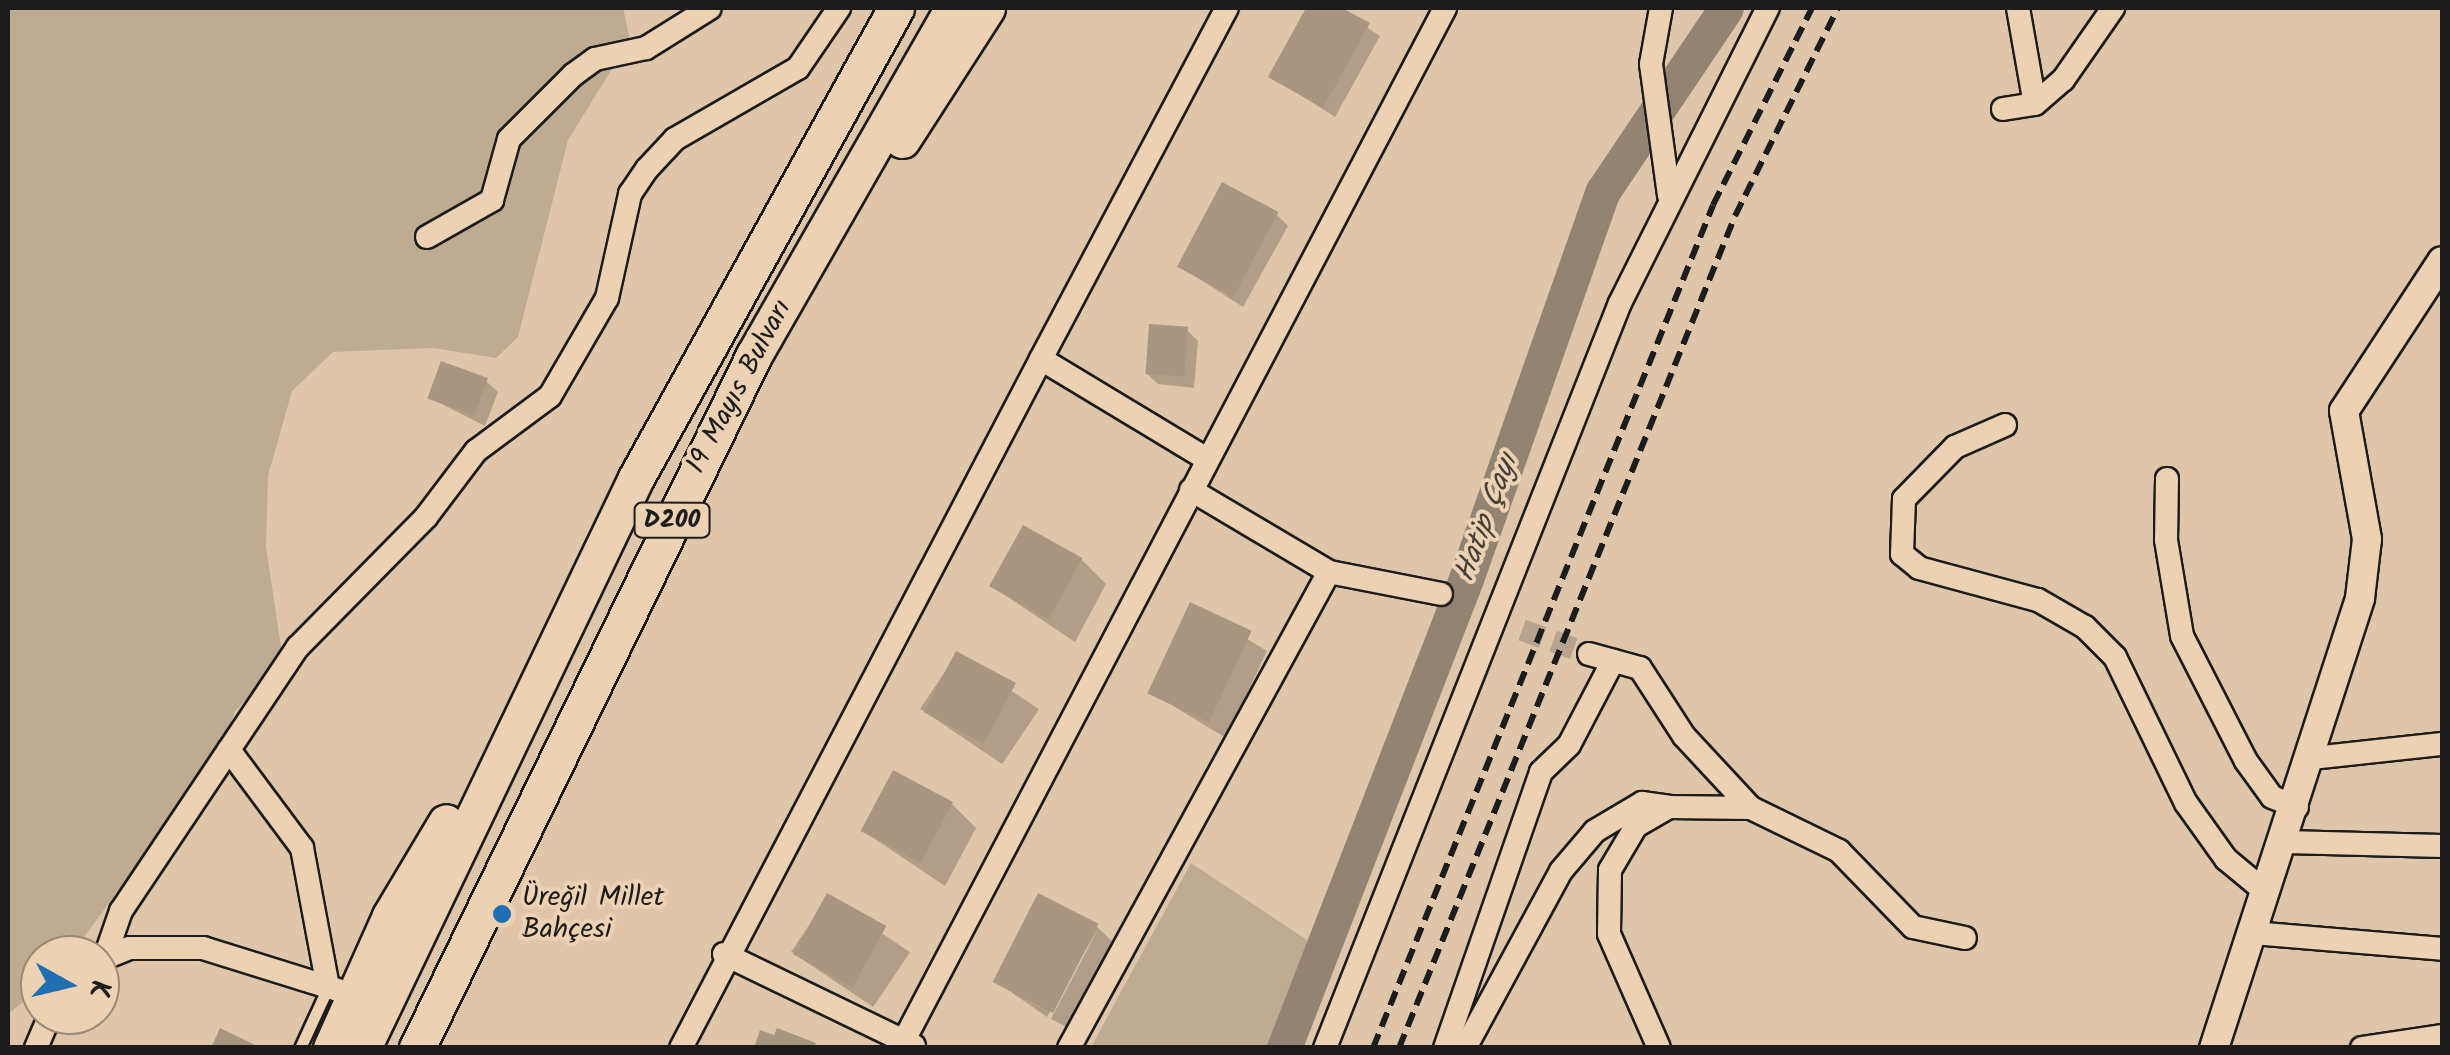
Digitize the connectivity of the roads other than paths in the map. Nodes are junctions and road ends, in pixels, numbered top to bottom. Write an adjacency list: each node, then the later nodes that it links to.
1 (710, 8): 16 (street)
2 (838, 8): 31 (street)
3 (870, 8): 18 (highway)
4 (896, 8): 18 (highway, 19 Mayıs Bulvarı / D200)
5 (953, 8): 19 (highway, 19 Mayıs Bulvarı / D200)
6 (987, 8): 19 (highway)
7 (1227, 8): 20 (street)
8 (1445, 8): 22 (street)
9 (1661, 8): 15 (street)
10 (1768, 8): 15 (street)
11 (2018, 8): 13 (street)
12 (2113, 8): 13 (street)
13 (2035, 104): 14 (street)
14 (2004, 109)
15 (1669, 196): 54 (street)
16 (427, 237)
17 (2442, 261): 32 (street)
18 (743, 272): 29 (highway, 19 Mayıs Bulvarı / D200)
19 (754, 355): 51 (highway, 19 Mayıs Bulvarı / D200)
20 (1041, 359): 22 (street); 43 (street)
21 (2005, 424): 38 (street)
22 (1207, 459): 24 (street)
23 (2167, 479): 34 (street)
24 (1191, 490): 25 (street); 47 (street)
25 (1329, 572): 26 (street); 53 (street)
26 (1441, 594)
27 (1589, 654): 28 (street)
28 (1613, 660): 35 (street); 55 (street)
29 (514, 728): 45 (highway); 50 (highway, 19 Mayıs Bulvarı / D200)
30 (2442, 744): 32 (street)
31 (229, 750): 40 (street); 45 (street)
32 (2313, 758): 34 (street)
33 (1669, 807): 35 (street); 56 (street); 57 (street)
34 (2297, 807): 36 (street)
35 (1751, 808): 41 (street)
36 (2285, 842): 37 (street); 38 (street)
37 (2442, 846)
38 (2267, 894): 39 (street)
39 (2252, 933): 42 (street); 58 (street)
40 (112, 935)
41 (1965, 938)
42 (2442, 949)
43 (724, 954): 47 (street); 52 (street)
44 (120, 955): 45 (street)
45 (341, 991): 48 (lane); 49 (highway)
46 (2442, 1036): 59 (street)
47 (907, 1045)
48 (300, 1048)
49 (331, 1048)
50 (363, 1048)
51 (417, 1048)
52 (680, 1048)
53 (1069, 1048)
54 (1325, 1048)
55 (1445, 1048)
56 (1465, 1048)
57 (1659, 1048)
58 (2214, 1048)
59 (2362, 1048)

